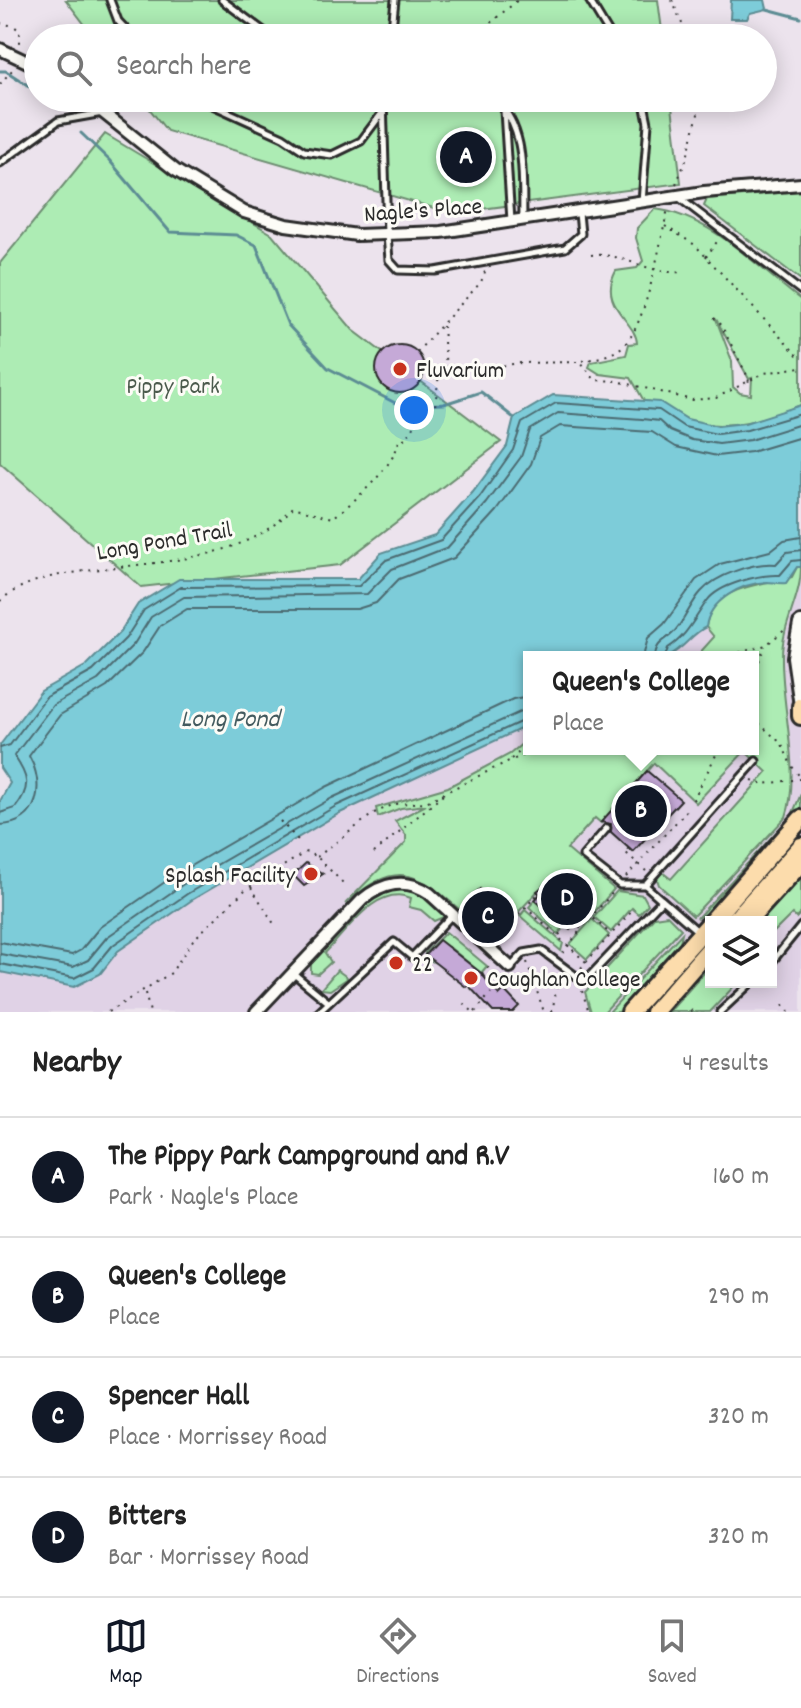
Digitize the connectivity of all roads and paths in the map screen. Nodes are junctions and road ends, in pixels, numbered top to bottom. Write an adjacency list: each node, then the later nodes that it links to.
1 (110, 0): 8 (lane)
2 (222, 0): 9 (lane)
3 (395, 0): 10 (lane)
4 (518, 0): 11 (path)
5 (589, 0): 12 (lane)
6 (672, 0): 13 (path)
7 (0, 23): 15 (path)
8 (121, 24)
9 (254, 24)
10 (392, 24)
11 (489, 24)
12 (604, 24)
13 (682, 24)
14 (0, 49): 15 (street)
15 (18, 57): 16 (street)
16 (24, 60)
17 (13, 70): 18 (path)
18 (0, 84)
19 (228, 112): 20 (lane)
20 (383, 112): 34 (lane)
21 (504, 112): 32 (lane)
22 (505, 112): 31 (lane)
23 (646, 112): 29 (lane)
24 (698, 112): 28 (path)
25 (104, 113): 26 (lane); 34 (street, Nagle's Place)
26 (0, 163)
27 (801, 184): 28 (street, Nagle's Place)
28 (674, 198): 29 (street, Nagle's Place); 33 (path); 41 (lane)
29 (642, 203): 30 (street, Nagle's Place)
30 (578, 212): 31 (street, Nagle's Place); 38 (lane)
31 (523, 220): 32 (street, Nagle's Place)
32 (511, 222): 34 (street, Nagle's Place)
33 (664, 225): 37 (path); 39 (path)
34 (387, 235): 38 (lane)
35 (720, 237): 37 (path)
36 (591, 255): 39 (path)
37 (706, 257): 45 (path)
38 (488, 265): 43 (path)
39 (654, 270): 40 (path); 46 (path)
40 (681, 272)
41 (801, 291)
42 (714, 318): 49 (path)
43 (443, 325): 44 (path); 48 (path)
44 (417, 352)
45 (801, 359)
46 (581, 362): 48 (path); 49 (path)
47 (801, 367): 49 (path)
48 (446, 372): 51 (path, Long Pond Trail)
49 (749, 379): 50 (path)
50 (747, 387)
51 (0, 601)
52 (794, 626): 53 (path); 56 (main road)
53 (766, 645): 54 (path); 55 (path)
54 (745, 651)
55 (759, 662)
56 (801, 699)
57 (801, 706): 58 (main road)
58 (801, 716)
59 (759, 723): 66 (path)
60 (523, 749): 63 (path)
61 (525, 755): 63 (path)
62 (716, 755): 68 (path)
63 (509, 761): 67 (path)
64 (756, 761): 65 (lane)
65 (744, 773): 66 (path); 80 (lane)
66 (801, 778)
67 (447, 792): 76 (path); 77 (path)
68 (693, 800)
69 (690, 807): 79 (path)
70 (801, 819): 92 (main road)
71 (280, 821): 73 (path)
72 (607, 828): 83 (lane)
73 (298, 840)
74 (801, 846): 93 (main road)
75 (629, 848): 79 (path)
76 (374, 853)
77 (317, 857): 82 (path); 84 (path)
78 (801, 863): 94 (main road)
79 (638, 864): 80 (path); 81 (path)
80 (652, 876): 83 (lane)
81 (624, 880)
82 (343, 883)
83 (645, 885): 87 (lane)
84 (250, 886): 98 (path); 118 (path)
85 (616, 889): 95 (path)
86 (539, 893): 88 (path)
87 (662, 900): 100 (lane); 116 (lane)
88 (525, 907): 96 (path); 102 (path)
89 (634, 909): 101 (path)
90 (588, 913): 95 (path)
91 (452, 915): 108 (street); 114 (street); 120 (lane)
92 (723, 916)
93 (738, 916)
94 (752, 916)
95 (592, 917): 101 (path); 105 (path)
96 (513, 920)
97 (801, 926): 109 (lane)
98 (276, 927)
99 (566, 927): 102 (path)
100 (705, 931)
101 (611, 934): 110 (path)
102 (558, 936): 105 (path)
103 (705, 938): 131 (main road)
104 (705, 940): 132 (main road)
105 (567, 944): 107 (path); 110 (path)
106 (524, 953): 111 (lane); 116 (lane); 128 (path)
107 (563, 953)
108 (497, 956): 111 (street); 115 (path)
109 (777, 956)
110 (586, 962): 112 (path)
111 (510, 967)
112 (581, 968)
113 (560, 970): 129 (path)
114 (294, 974): 120 (lane); 125 (street)
115 (482, 974)
116 (584, 982): 130 (path)
117 (746, 988): 133 (lane)
118 (145, 992): 123 (path); 124 (path)
119 (491, 993): 127 (path)
120 (328, 1002): 126 (lane)
121 (464, 1004): 127 (path)
122 (783, 1005): 134 (path)
123 (108, 1012)
124 (150, 1012)
125 (256, 1012)
126 (319, 1012)
127 (474, 1012)
128 (544, 1012)
129 (552, 1012)
130 (589, 1012)
131 (630, 1012)
132 (654, 1012)
133 (720, 1012)
134 (789, 1012)

